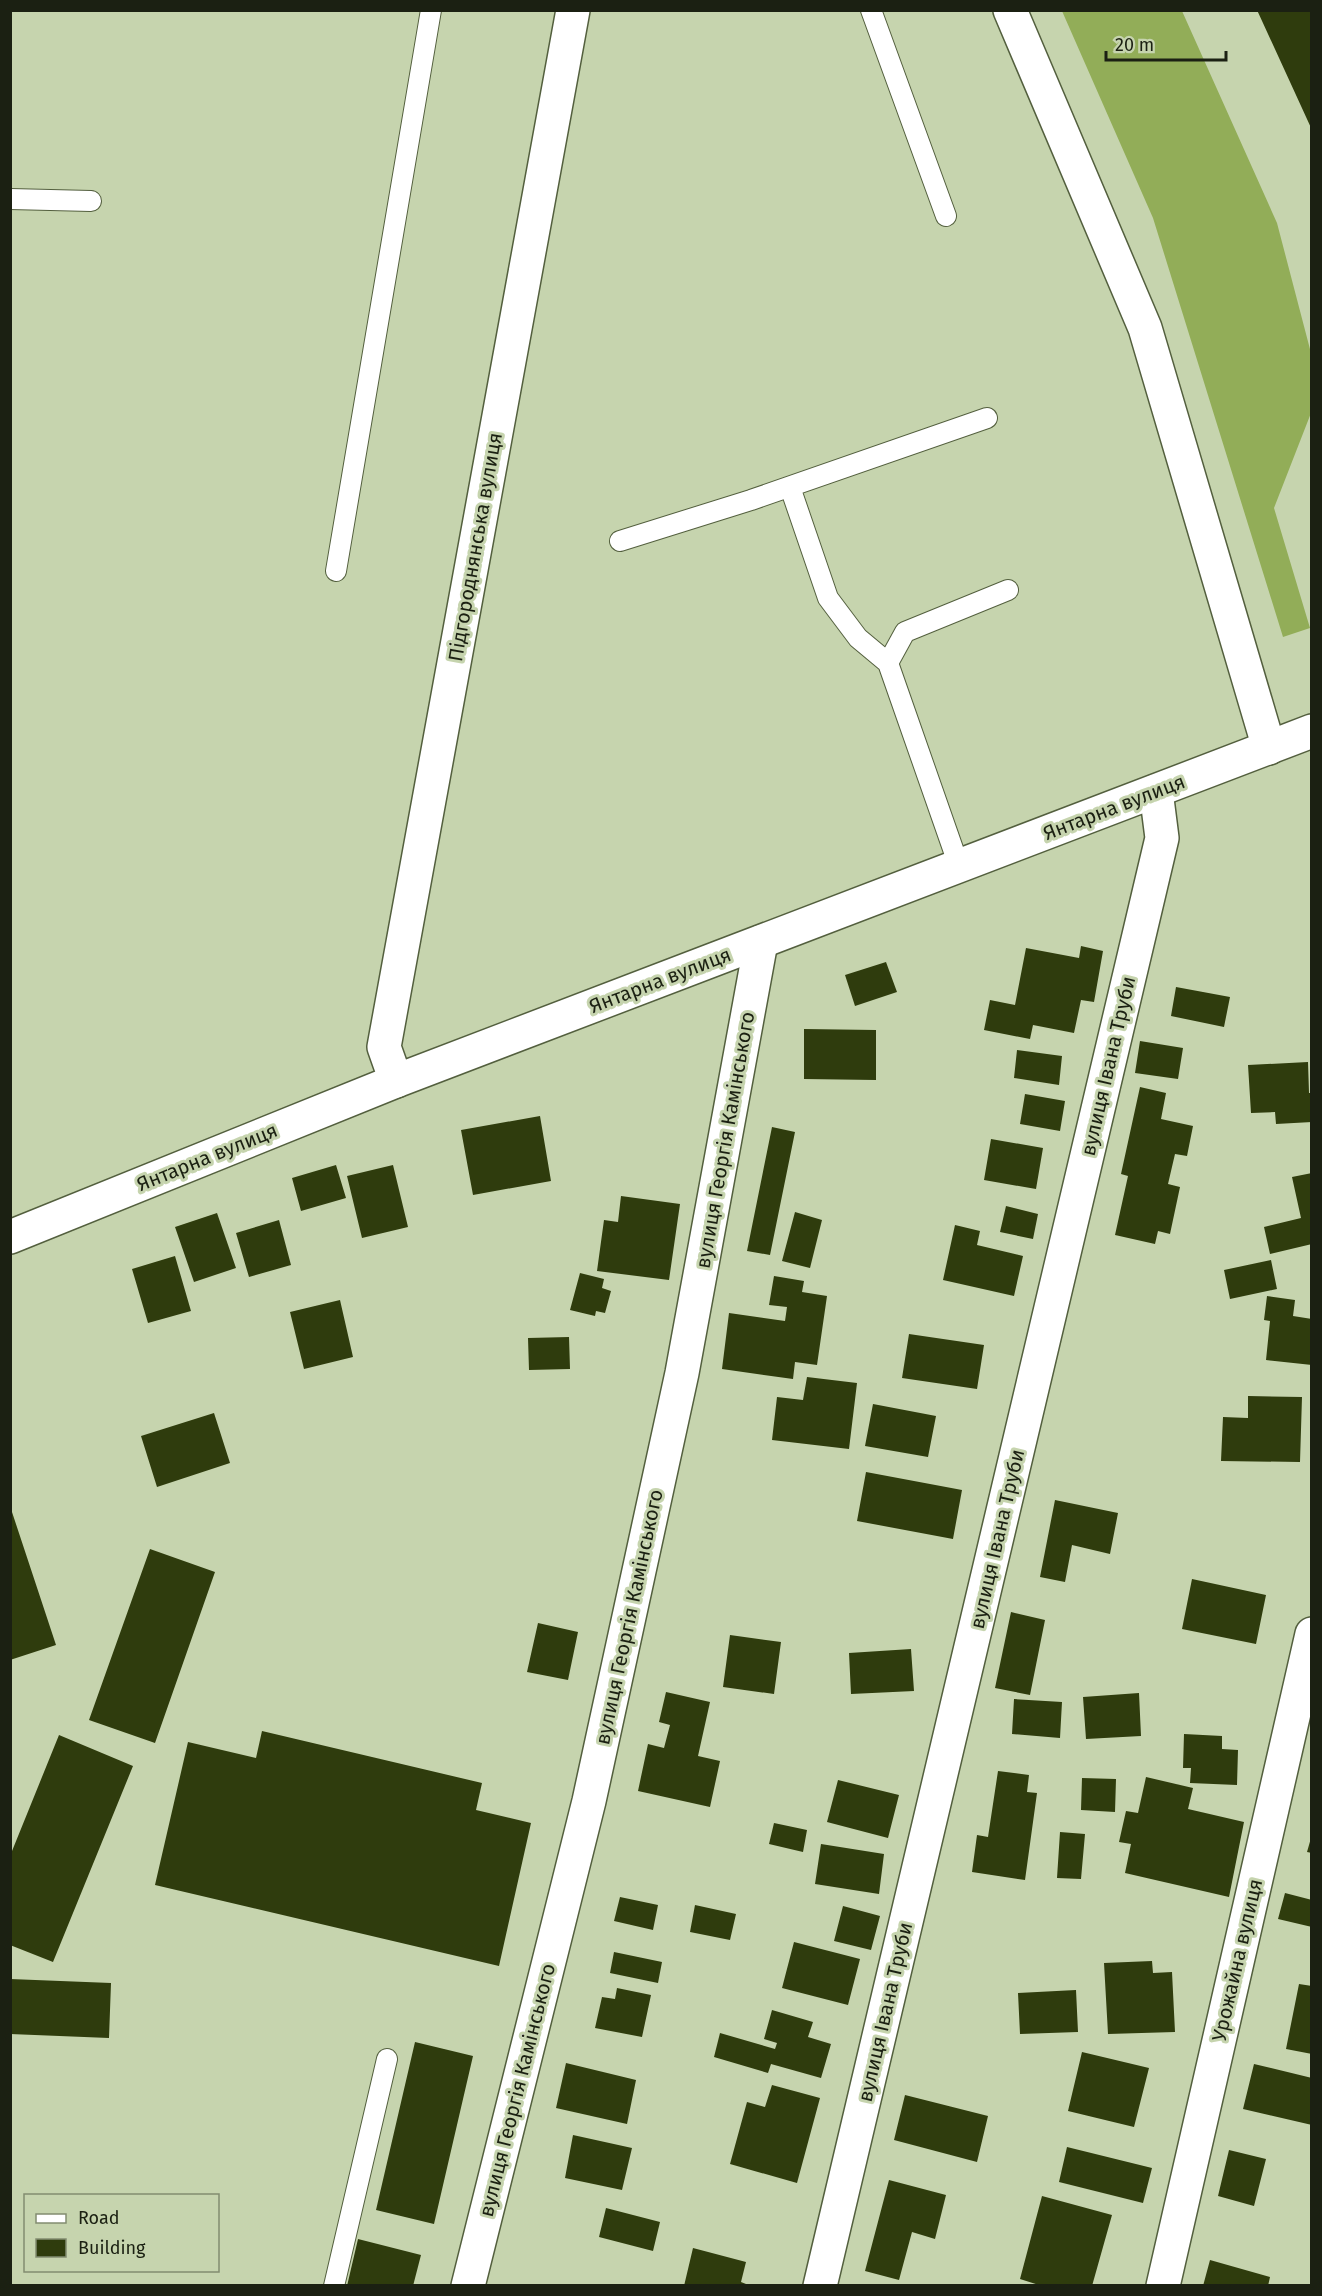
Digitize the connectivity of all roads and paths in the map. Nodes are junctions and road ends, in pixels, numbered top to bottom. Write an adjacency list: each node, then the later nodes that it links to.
1 (431, 10): 11 (lane)
2 (573, 10): 19 (street, Підгороднянська вулиця)
3 (871, 10): 7 (lane)
4 (1010, 10): 15 (street)
5 (10, 199): 6 (lane)
6 (91, 201)
7 (946, 216)
8 (987, 418): 9 (lane)
9 (789, 487): 10 (lane); 13 (lane)
10 (620, 541)
11 (336, 571)
12 (1008, 590): 13 (lane)
13 (888, 663): 17 (lane)
14 (1311, 731): 15 (street, Янтарна вулиця)
15 (1269, 748): 16 (street, Янтарна вулиця)
16 (1156, 791): 17 (street, Янтарна вулиця); 25 (street, вулиця Івана Труби)
17 (959, 866): 18 (street, Янтарна вулиця)
18 (761, 942): 19 (street, Янтарна вулиця); 24 (street, вулиця Георгія Камінського)
19 (396, 1081): 20 (street, Янтарна вулиця)
20 (10, 1237)
21 (1311, 1634): 26 (street, Урожайна вулиця)
22 (387, 2059): 23 (lane)
23 (334, 2286)
24 (468, 2286)
25 (820, 2286)
26 (1163, 2286)

